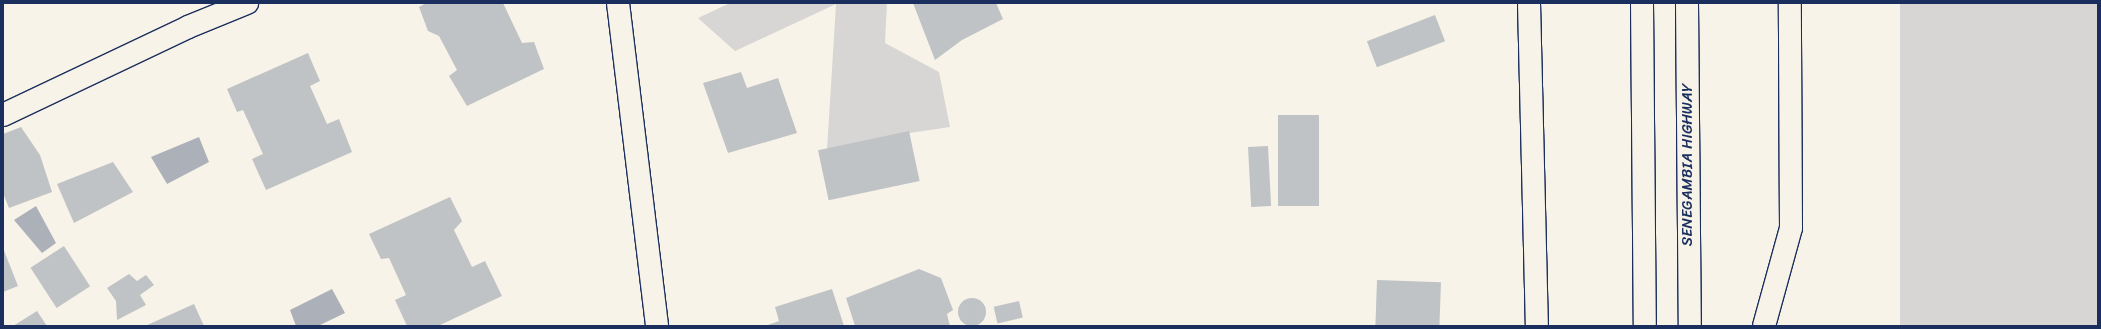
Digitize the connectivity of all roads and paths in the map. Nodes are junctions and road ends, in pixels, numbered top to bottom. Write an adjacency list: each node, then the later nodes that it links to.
1 (247, 3): 7 (street)
2 (618, 3): 8 (street)
3 (1529, 3): 9 (street)
4 (1642, 3): 10 (street)
5 (1687, 3): 11 (street, SENEGAMBIA HIGHWAY)
6 (1790, 3): 12 (street)
7 (3, 115)
8 (656, 326)
9 (1537, 326)
10 (1645, 326)
11 (1690, 326)
12 (1764, 326)

